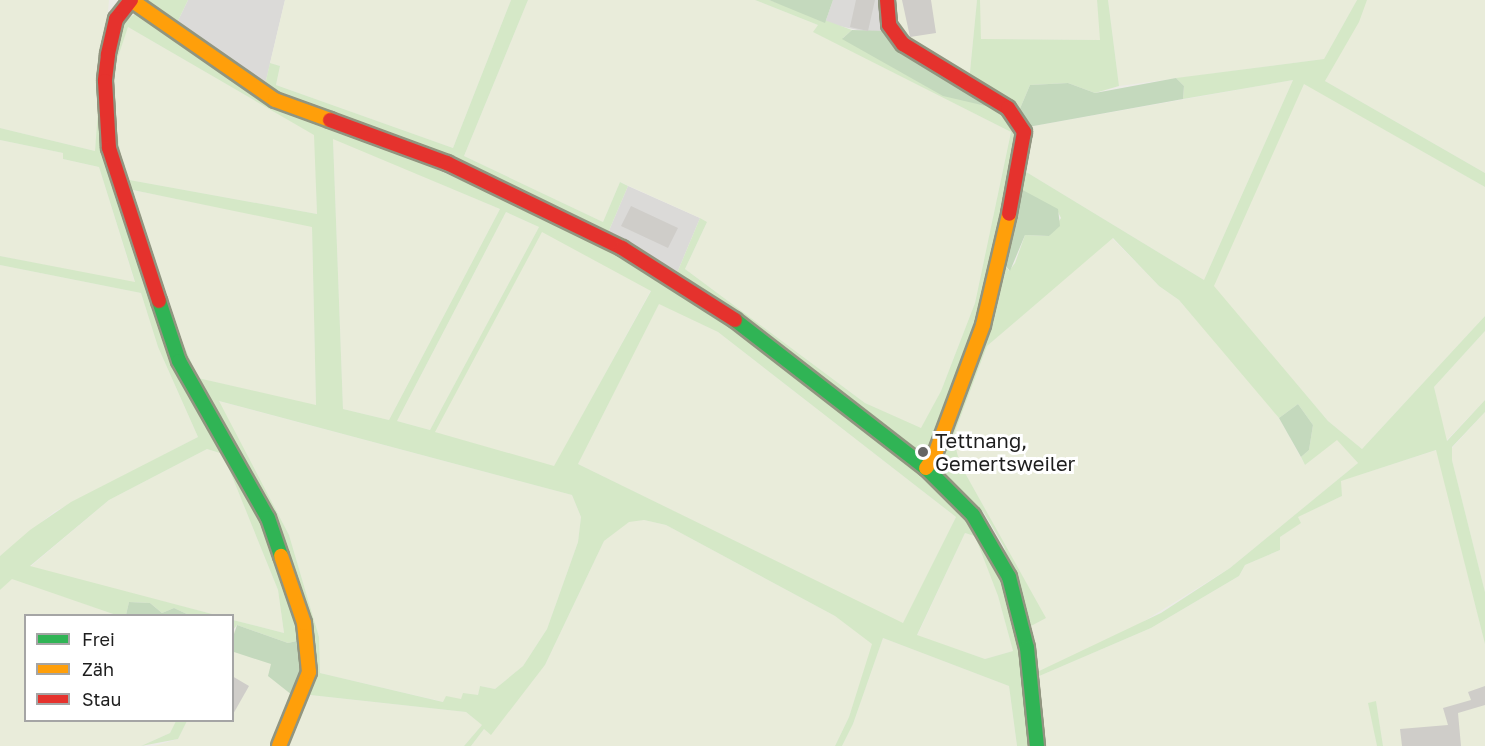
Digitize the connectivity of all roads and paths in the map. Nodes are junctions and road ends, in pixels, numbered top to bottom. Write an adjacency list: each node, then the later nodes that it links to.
1 (131, 0): 3 (street); 4 (street)
2 (887, 0): 3 (street)
3 (926, 468): 5 (street)
4 (279, 746)
5 (1037, 746)

